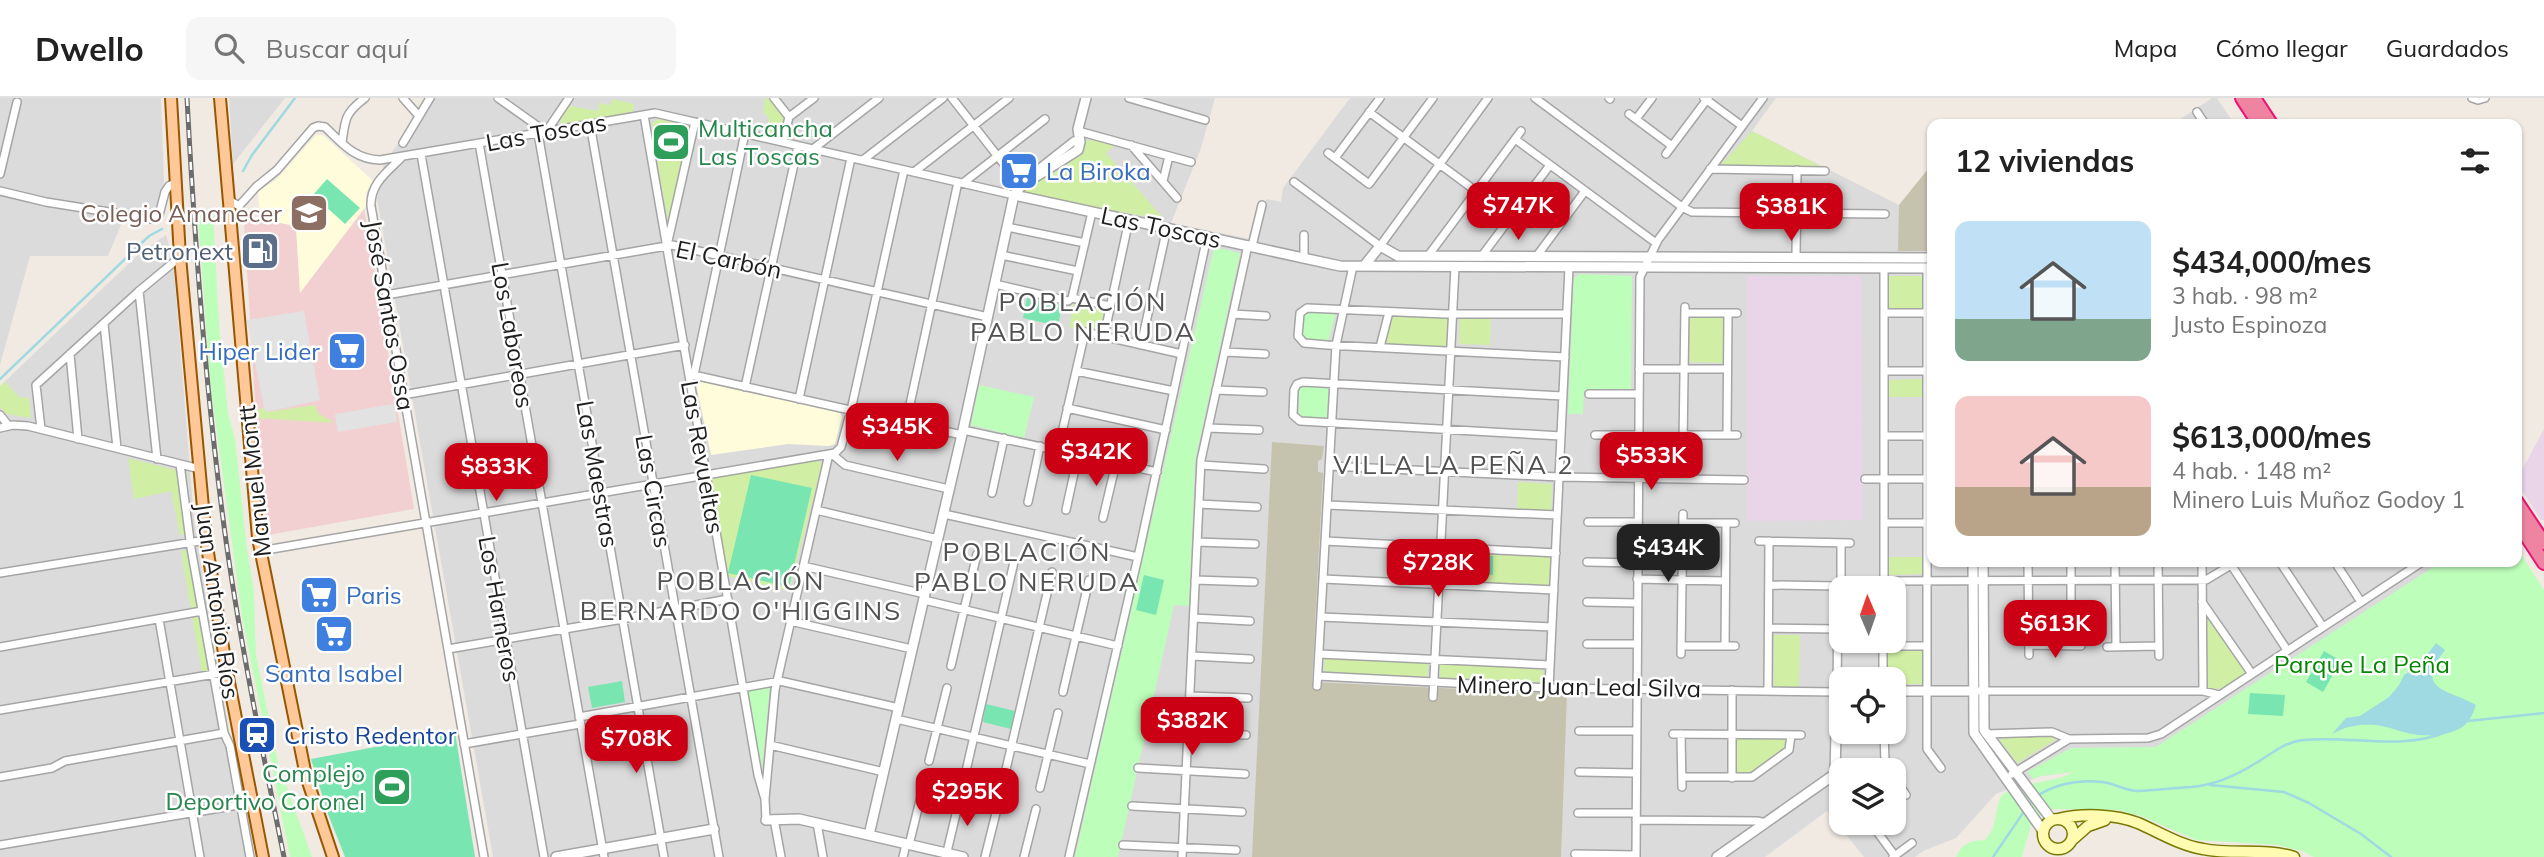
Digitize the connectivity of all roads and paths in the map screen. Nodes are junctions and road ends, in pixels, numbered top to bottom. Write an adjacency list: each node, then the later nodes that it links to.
1 (171, 98): 75 (main road, Juan Antonio Ríos)
2 (220, 98): 83 (main road, Manuel Montt)
3 (365, 98): 51 (street)
4 (403, 98): 31 (street)
5 (430, 98): 31 (street)
6 (498, 98): 44 (street)
7 (568, 98): 44 (street)
8 (774, 98): 32 (street)
9 (814, 98): 32 (street)
10 (878, 98): 56 (street)
11 (943, 98): 63 (street)
12 (952, 98): 40 (street)
13 (1009, 98): 40 (street)
14 (1085, 98): 42 (street)
15 (1129, 98): 37 (street)
16 (1380, 98): 28 (street)
17 (1433, 98): 46 (street)
18 (1488, 98): 65 (street)
19 (1535, 98): 85 (street)
20 (1652, 98): 55 (street)
21 (1763, 98): 41 (street)
22 (2242, 98): 35 (highway)
23 (2254, 98): 36 (highway)
24 (2472, 98): 25 (street)
25 (2485, 98)
26 (1706, 99): 41 (street); 55 (street)
27 (17, 102): 72 (street)
28 (1369, 112): 46 (street); 46 (street)
29 (2197, 113): 34 (street)
30 (644, 115): 38 (street, Las Toscas); 39 (street, Las Toscas); 97 (street, Las Revueltas)
31 (419, 116): 49 (street)
32 (789, 117): 50 (street)
33 (1045, 119): 59 (street)
34 (2201, 119)
35 (2256, 119)
36 (2268, 119)
37 (1205, 120)
38 (695, 122): 45 (street, Las Toscas); 97 (street)
39 (590, 124): 44 (street, Las Toscas); 100 (street, Las Circas)
40 (973, 125): 59 (street); 71 (street)
41 (1742, 126): 67 (street)
42 (1078, 131): 54 (street); 77 (street)
43 (1521, 131): 47 (street)
44 (542, 132): 52 (street, Las Toscas); 111 (street, Las Maestras)
45 (745, 133): 50 (street, Las Toscas); 101 (street)
46 (1404, 138): 65 (street)
47 (1515, 139): 66 (street); 80 (street)
48 (1074, 141): 77 (street)
49 (403, 142)
50 (783, 142): 53 (street, Las Toscas)
51 (342, 143): 61 (street, Las Toscas); 83 (street, Las Toscas)
52 (479, 143): 57 (street, Las Toscas); 121 (street, Los Laboreos)
53 (798, 145): 56 (street, Las Toscas); 113 (street)
54 (1131, 145): 60 (street); 73 (street)
55 (1672, 146): 58 (street)
56 (813, 149): 62 (street, Las Toscas)
57 (421, 153): 61 (street, Las Toscas); 124 (street, Los Harneros)
58 (1666, 154)
59 (997, 156): 76 (street); 77 (street)
60 (1170, 156): 64 (street); 73 (street)
61 (403, 157): 127 (street, José Santos Ossa)
62 (851, 158): 63 (street, Las Toscas); 122 (street)
63 (863, 160): 68 (street, Las Toscas)
64 (1191, 162)
65 (1439, 164): 80 (street); 99 (street)
66 (1550, 165): 79 (street); 89 (street)
67 (1710, 169): 69 (street); 85 (street)
68 (904, 170): 71 (street, Las Toscas); 126 (street)
69 (1797, 170): 70 (street); 87 (street)
70 (1825, 171)
71 (914, 172): 76 (street, Las Toscas)
72 (0, 174)
73 (1163, 181): 82 (street)
74 (1294, 182): 99 (street)
75 (175, 183): 78 (street); 104 (main road, Juan Antonio Ríos)
76 (960, 183): 81 (street, Las Toscas); 129 (street)
77 (1021, 186): 81 (street)
78 (0, 191)
79 (1585, 191): 96 (street); 106 (street)
80 (1476, 192): 89 (street); 103 (street)
81 (1014, 195): 86 (street, Las Toscas); 91 (street)
82 (1177, 198)
83 (229, 200): 255 (main road, Manuel Montt)
84 (1262, 205): 98 (street)
85 (1682, 207): 87 (street); 96 (street)
86 (1092, 212): 90 (street, Las Toscas); 95 (street)
87 (1797, 213): 88 (street); 109 (street)
88 (1885, 214)
89 (1511, 217): 105 (street)
90 (1129, 220): 92 (street, Las Toscas); 130 (street)
91 (1007, 227): 95 (street); 102 (street)
92 (1167, 228): 94 (street, Las Toscas); 143 (street)
93 (1304, 235): 107 (street)
94 (1207, 237): 98 (street, Las Toscas); 149 (street)
95 (1085, 243): 120 (street)
96 (1656, 243): 108 (street)
97 (667, 245): 100 (street, El Carbón); 101 (street, El Carbón); 142 (street, Las Revueltas)
98 (1250, 246): 107 (street, Las Toscas); 135 (street)
99 (1380, 246): 103 (street); 114 (street)
100 (613, 255): 111 (street, El Carbón); 151 (street, Las Circas)
101 (719, 256): 113 (street, El Carbón); 161 (street)
102 (1001, 256): 120 (street); 123 (street)
103 (1429, 256): 105 (street)
104 (180, 257): 125 (street); 207 (main road, Juan Antonio Ríos)
105 (1482, 257): 106 (street)
106 (1536, 257): 108 (street)
107 (1304, 258): 112 (street, Las Toscas)
108 (1649, 258): 109 (street); 117 (street)
109 (1796, 258): 110 (street)
110 (1927, 258)
111 (561, 264): 121 (street, El Carbón); 153 (street, Las Maestras)
112 (1353, 266): 114 (street, Las Toscas); 131 (street)
113 (771, 267): 122 (street, El Carbón); 164 (street)
114 (1364, 267): 115 (street, Las Toscas)
115 (1455, 267): 116 (street, Las Toscas); 136 (street)
116 (1569, 267): 117 (street, Las Toscas); 137 (street)
117 (1644, 267): 118 (street, Las Toscas); 154 (street)
118 (1884, 268): 119 (street, Las Toscas); 133 (street)
119 (1927, 268)
120 (1078, 271): 128 (street)
121 (502, 274): 124 (street, El Carbón); 160 (street, Los Laboreos)
122 (825, 280): 126 (street, El Carbón); 173 (street)
123 (995, 284): 128 (street); 139 (street)
124 (444, 285): 127 (street, El Carbón); 162 (street, Los Harneros)
125 (139, 291): 140 (street); 202 (street)
126 (877, 292): 129 (street, El Carbón); 175 (street)
127 (386, 295): 171 (street, José Santos Ossa)
128 (1072, 299): 130 (street)
129 (932, 304): 139 (street, El Carbón); 177 (street)
130 (1110, 306): 141 (street)
131 (1344, 310): 132 (street); 144 (street); 144 (street)
132 (1389, 312): 136 (street); 145 (street)
133 (1884, 313): 134 (street); 158 (street)
134 (1927, 313)
135 (1233, 314): 138 (street); 147 (street)
136 (1452, 314): 137 (street); 146 (street)
137 (1567, 314): 152 (street)
138 (1266, 316)
139 (988, 317): 185 (street)
140 (104, 324): 148 (street); 198 (street)
141 (1104, 336): 143 (street); 157 (street)
142 (685, 345): 151 (street); 161 (street, Las Revueltas)
143 (1142, 345): 149 (street)
144 (1336, 345): 145 (street); 163 (street)
145 (1380, 347): 146 (street)
146 (1451, 351): 152 (street); 166 (street)
147 (1225, 352): 150 (street); 165 (street)
148 (71, 354): 181 (street); 194 (street)
149 (1182, 354): 167 (street)
150 (1265, 354)
151 (631, 355): 153 (street); 218 (street, Las Circas)
152 (1565, 357): 172 (street)
153 (578, 364): 160 (street); 220 (street, Las Maestras)
154 (1639, 369): 155 (street); 170 (street)
155 (1684, 369): 156 (street); 156 (street); 188 (street)
156 (1727, 369): 189 (street)
157 (1076, 371): 167 (street); 174 (street)
158 (1884, 371): 159 (street); 192 (street)
159 (1927, 371)
160 (519, 374): 162 (street); 222 (street, Los Laboreos)
161 (692, 374): 164 (street); 211 (street, Las Revueltas)
162 (461, 384): 171 (street); 231 (street, Los Harneros)
163 (1333, 384): 166 (street); 178 (street); 178 (street)
164 (745, 387): 173 (street)
165 (1216, 390): 168 (street); 180 (street)
166 (1448, 390): 172 (street); 184 (street)
167 (1174, 391): 182 (street)
168 (1263, 392)
169 (1589, 394): 170 (street)
170 (1639, 394): 187 (street)
171 (403, 395): 235 (street, José Santos Ossa)
172 (1563, 396): 191 (street)
173 (799, 398): 175 (street)
174 (1068, 408): 182 (street); 199 (street)
175 (851, 410): 177 (street); 200 (street)
176 (0, 415): 179 (street)
177 (906, 423): 185 (street)
178 (1331, 423): 184 (street); 206 (street)
179 (4, 426): 181 (street, Juan Antonio Ríos)
180 (1208, 428): 183 (street); 205 (street)
181 (41, 429): 194 (street, Juan Antonio Ríos)
182 (1166, 429): 210 (street)
183 (1259, 430)
184 (1446, 430): 191 (street); 209 (street)
185 (962, 432): 195 (street); 219 (street)
186 (1595, 435): 187 (street)
187 (1638, 435): 213 (street)
188 (1683, 435): 189 (street); 196 (street)
189 (1727, 435): 190 (street)
190 (1737, 435)
191 (1561, 436): 212 (street)
192 (1884, 436): 193 (street); 215 (street)
193 (1927, 436)
194 (78, 439): 198 (street, Juan Antonio Ríos)
195 (1004, 439): 197 (street); 221 (street)
196 (1683, 444)
197 (1040, 446): 199 (street); 223 (street)
198 (117, 448): 202 (street, Juan Antonio Ríos)
199 (1058, 450): 201 (street)
200 (833, 453): 211 (street); 219 (street); 228 (street)
201 (1078, 455): 203 (street); 229 (street)
202 (157, 459): 204 (street, Juan Antonio Ríos)
203 (1116, 463): 210 (street); 234 (street)
204 (180, 464): 207 (street, Juan Antonio Ríos); 245 (street)
205 (1201, 466): 208 (street); 224 (street)
206 (1329, 466): 209 (street); 225 (street)
207 (200, 469): 244 (main road, Juan Antonio Ríos)
208 (1264, 469)
209 (1443, 471): 212 (street); 227 (street)
210 (1157, 472): 258 (street)
211 (705, 473): 218 (street); 300 (street, Las Revueltas)
212 (1559, 477): 213 (street); 233 (street)
213 (1638, 478): 217 (street); 237 (street)
214 (1865, 479): 215 (street)
215 (1884, 479): 216 (street); 240 (street)
216 (1927, 479)
217 (1744, 480)
218 (653, 482): 220 (street); 305 (street, Las Circas)
219 (949, 489): 232 (street)
220 (601, 492): 222 (street); 309 (street, Las Maestras)
221 (992, 493)
222 (542, 502): 231 (street); 320 (street, Los Laboreos)
223 (1028, 502)
224 (1199, 504): 226 (street); 249 (street)
225 (1327, 505): 227 (street); 246 (street)
226 (1257, 507)
227 (1441, 509): 233 (street); 254 (street)
228 (816, 510): 243 (street); 263 (street)
229 (1066, 510)
230 (2522, 510): 252 (highway)
231 (483, 512): 235 (street); 323 (street, Los Harneros)
232 (944, 514): 243 (street); 258 (street)
233 (1558, 515): 256 (street)
234 (1103, 518)
235 (426, 522): 255 (street); 336 (street, José Santos Ossa)
236 (1588, 522): 237 (street)
237 (1637, 522): 261 (street)
238 (1726, 523): 239 (street); 284 (street); 292 (street)
239 (1735, 523)
240 (1884, 523): 241 (street); 279 (street)
241 (1927, 523): 285 (street)
242 (2522, 529): 262 (highway)
243 (938, 539): 299 (street)
244 (206, 540): 245 (street); 347 (main road, Juan Antonio Ríos)
245 (190, 541): 277 (street); 307 (street)
246 (1325, 541): 254 (street); 280 (street)
247 (1759, 541): 248 (street)
248 (1769, 541): 250 (street); 296 (street)
249 (1197, 542): 253 (street); 283 (street)
250 (1841, 543): 251 (street); 278 (street)
251 (1850, 543)
252 (2544, 543)
253 (1255, 544)
254 (1440, 547): 256 (street); 295 (street)
255 (260, 551): 452 (main road, Manuel Montt)
256 (1556, 553): 298 (street)
257 (977, 555): 306 (street)
258 (1138, 557): 328 (street)
259 (1014, 562): 310 (street)
260 (1587, 562): 261 (street)
261 (1637, 563): 281 (street)
262 (2544, 563)
263 (803, 566): 299 (street); 313 (street)
264 (1974, 567): 286 (street)
265 (1982, 567): 286 (street)
266 (2028, 567): 287 (street)
267 (2071, 567): 288 (street)
268 (2115, 567): 289 (street)
269 (2158, 567): 290 (street)
270 (2202, 567): 291 (street)
271 (2226, 567): 291 (street)
272 (2235, 567): 338 (street)
273 (2283, 567): 318 (street)
274 (2337, 567): 303 (street)
275 (2414, 567): 303 (street)
276 (1052, 572): 316 (street)
277 (0, 573)
278 (1841, 576)
279 (1884, 576)
280 (1323, 579): 295 (street); 308 (street)
281 (1637, 579): 284 (street); 304 (street)
282 (1089, 580): 322 (street)
283 (1195, 580): 293 (street); 311 (street)
284 (1682, 580): 292 (street); 329 (street)
285 (1927, 580): 286 (street); 294 (street); 331 (street)
286 (1978, 580): 287 (street); 363 (street)
287 (2028, 580): 288 (street); 327 (street)
288 (2071, 580): 289 (street); 332 (street)
289 (2115, 580): 290 (street); 334 (street)
290 (2158, 580): 291 (street); 334 (street)
291 (2202, 580): 301 (street)
292 (1725, 581): 329 (street)
293 (1254, 582)
294 (1906, 582)
295 (1438, 585): 298 (street); 315 (street)
296 (1770, 585): 297 (street); 319 (street)
297 (1829, 586)
298 (1554, 590): 317 (street)
299 (924, 597): 306 (street); 337 (street)
300 (728, 599): 305 (street); 355 (street, Las Revueltas)
301 (2202, 601): 349 (street); 364 (street)
302 (1587, 602): 304 (street)
303 (2361, 602): 318 (street)
304 (1637, 603): 325 (street)
305 (675, 608): 309 (street); 369 (street, Las Circas)
306 (964, 609): 310 (street); 346 (street)
307 (202, 611): 312 (street); 348 (street)
308 (1321, 617): 315 (street); 339 (street)
309 (623, 618): 320 (street); 372 (street, Las Maestras)
310 (1001, 618): 316 (street); 390 (street)
311 (1194, 618): 314 (street); 341 (street)
312 (159, 619): 335 (street); 352 (street)
313 (790, 621): 337 (street); 351 (street)
314 (1250, 621)
315 (1437, 622): 317 (street); 344 (street)
316 (1038, 627): 322 (street); 395 (street)
317 (1552, 627): 345 (street)
318 (2323, 627): 338 (street)
319 (1769, 628): 321 (street); 360 (street)
320 (564, 629): 323 (street); 377 (street, Los Laboreos)
321 (1829, 629)
322 (1076, 636): 328 (street); 365 (street)
323 (506, 639): 336 (street); 384 (street, Los Harneros)
324 (1587, 644): 325 (street)
325 (1636, 644): 358 (street)
326 (1906, 645): 331 (street)
327 (2029, 645): 332 (street); 340 (street)
328 (1118, 646): 398 (street)
329 (1725, 646): 330 (street)
330 (1735, 646)
331 (1927, 646): 362 (street)
332 (2071, 646): 333 (street)
333 (2081, 646)
334 (2159, 646): 342 (street)
335 (0, 647)
336 (448, 649): 393 (street, José Santos Ossa)
337 (912, 649): 373 (street)
338 (2287, 650): 349 (street)
339 (1319, 654): 344 (street); 350 (street)
340 (2029, 655)
341 (1192, 656): 343 (street); 368 (street)
342 (2159, 656)
343 (1250, 659)
344 (1435, 660): 345 (street); 353 (street)
345 (1550, 665): 357 (street)
346 (951, 666)
347 (227, 672): 348 (street); 419 (main road, Juan Antonio Ríos)
348 (214, 674): 352 (street); 382 (street)
349 (2252, 674): 367 (street)
350 (1318, 676): 353 (street, Minero Juan Leal Silva); 354 (street)
351 (776, 681): 355 (street); 373 (street); 394 (street)
352 (170, 682): 374 (street); 392 (street)
353 (1434, 682): 357 (street, Minero Juan Leal Silva); 370 (street)
354 (1317, 686)
355 (744, 687): 369 (street); 417 (street, Las Revueltas)
356 (947, 688): 378 (street)
357 (1549, 688): 358 (street, Minero Juan Leal Silva)
358 (1636, 688): 359 (street, Minero Juan Leal Silva); 381 (street)
359 (1732, 690): 360 (street, Minero Juan Leal Silva); 386 (street)
360 (1768, 690): 366 (street, Minero Juan Leal Silva)
361 (1906, 691): 362 (street)
362 (1927, 691): 363 (street); 400 (street)
363 (1978, 691): 364 (street); 385 (street); 411 (street)
364 (2203, 691): 367 (street)
365 (1063, 692)
366 (1829, 692)
367 (2218, 695): 391 (street)
368 (1190, 696): 371 (street); 383 (street)
369 (691, 697): 372 (street); 432 (street, Las Circas)
370 (1433, 697)
371 (1248, 698)
372 (638, 706): 377 (street); 436 (street, Las Maestras)
373 (899, 708): 376 (street)
374 (0, 710)
375 (1058, 713): 396 (street)
376 (896, 719): 378 (street); 403 (street)
377 (580, 720): 384 (street); 444 (street, Los Laboreos)
378 (937, 728): 390 (street); 397 (street)
379 (1579, 731): 381 (street)
380 (1149, 732): 383 (street)
381 (1636, 732): 405 (street)
382 (225, 733): 392 (street); 419 (street)
383 (1188, 733): 389 (street); 402 (street)
384 (522, 734): 393 (street); 454 (street, Los Harneros)
385 (1986, 734): 391 (street); 411 (street)
386 (1732, 735): 387 (street); 408 (street); 410 (street)
387 (1791, 735): 388 (street); 410 (street)
388 (1801, 735)
389 (1246, 736)
390 (974, 737): 395 (street); 401 (street)
391 (2069, 738): 411 (street)
392 (180, 740): 407 (street); 423 (street)
393 (464, 744): 453 (street, José Santos Ossa)
394 (769, 745): 403 (street); 417 (street)
395 (1011, 745): 396 (street); 409 (street)
396 (1048, 754): 398 (street); 415 (street)
397 (929, 761)
398 (1090, 764): 464 (street)
399 (1138, 768): 402 (street)
400 (1941, 768)
401 (966, 771)
402 (1186, 771): 406 (street); 422 (street)
403 (884, 772): 433 (street)
404 (1579, 772): 405 (street)
405 (1636, 773): 426 (street)
406 (1245, 774)
407 (0, 777)
408 (1682, 777): 410 (street); 414 (street)
409 (1004, 778)
410 (1732, 778)
411 (2013, 779): 427 (street)
412 (924, 784): 439 (street)
413 (1829, 784): 431 (street)
414 (1682, 787)
415 (1040, 788)
416 (961, 793): 446 (street)
417 (765, 799): 429 (street)
418 (999, 801): 462 (street)
419 (246, 803): 423 (street); 450 (street); 451 (main road, Juan Antonio Ríos)
420 (1132, 806): 422 (street)
421 (1036, 809): 463 (street)
422 (1184, 809): 424 (street); 442 (street)
423 (192, 812): 440 (street); 449 (street)
424 (1242, 812)
425 (1578, 813): 426 (street)
426 (1636, 816): 431 (street); 447 (street)
427 (2048, 818): 428 (main road); 435 (main road); 437 (main road)
428 (2112, 818): 437 (main road); 469 (main road)
429 (770, 819): 430 (street); 458 (street)
430 (817, 823): 433 (street); 459 (street)
431 (1766, 823): 466 (street)
432 (714, 829): 436 (street); 457 (street, Las Circas)
433 (869, 835): 439 (street)
434 (1879, 835): 448 (street)
435 (2044, 836): 437 (main road); 467 (main road)
436 (662, 838): 444 (street); 456 (street, Las Maestras)
437 (2070, 842): 468 (main road)
438 (1912, 843): 448 (street)
439 (908, 844): 446 (street); 460 (street)
440 (0, 845)
441 (1123, 845): 442 (street)
442 (1183, 848): 443 (street); 465 (street)
443 (1236, 850)
444 (603, 853): 455 (street)
445 (1575, 854): 447 (street)
446 (946, 855): 461 (street)
447 (1636, 856)
448 (1894, 856)
449 (200, 857)
450 (250, 857)
451 (263, 857)
452 (333, 857)
453 (484, 857)
454 (544, 857)
455 (556, 857)
456 (664, 857)
457 (719, 857)
458 (781, 857)
459 (823, 857)
460 (903, 857)
461 (963, 857)
462 (985, 857)
463 (1024, 857)
464 (1069, 857)
465 (1182, 857)
466 (1717, 857)
467 (2047, 857)
468 (2065, 857)
469 (2294, 857)

